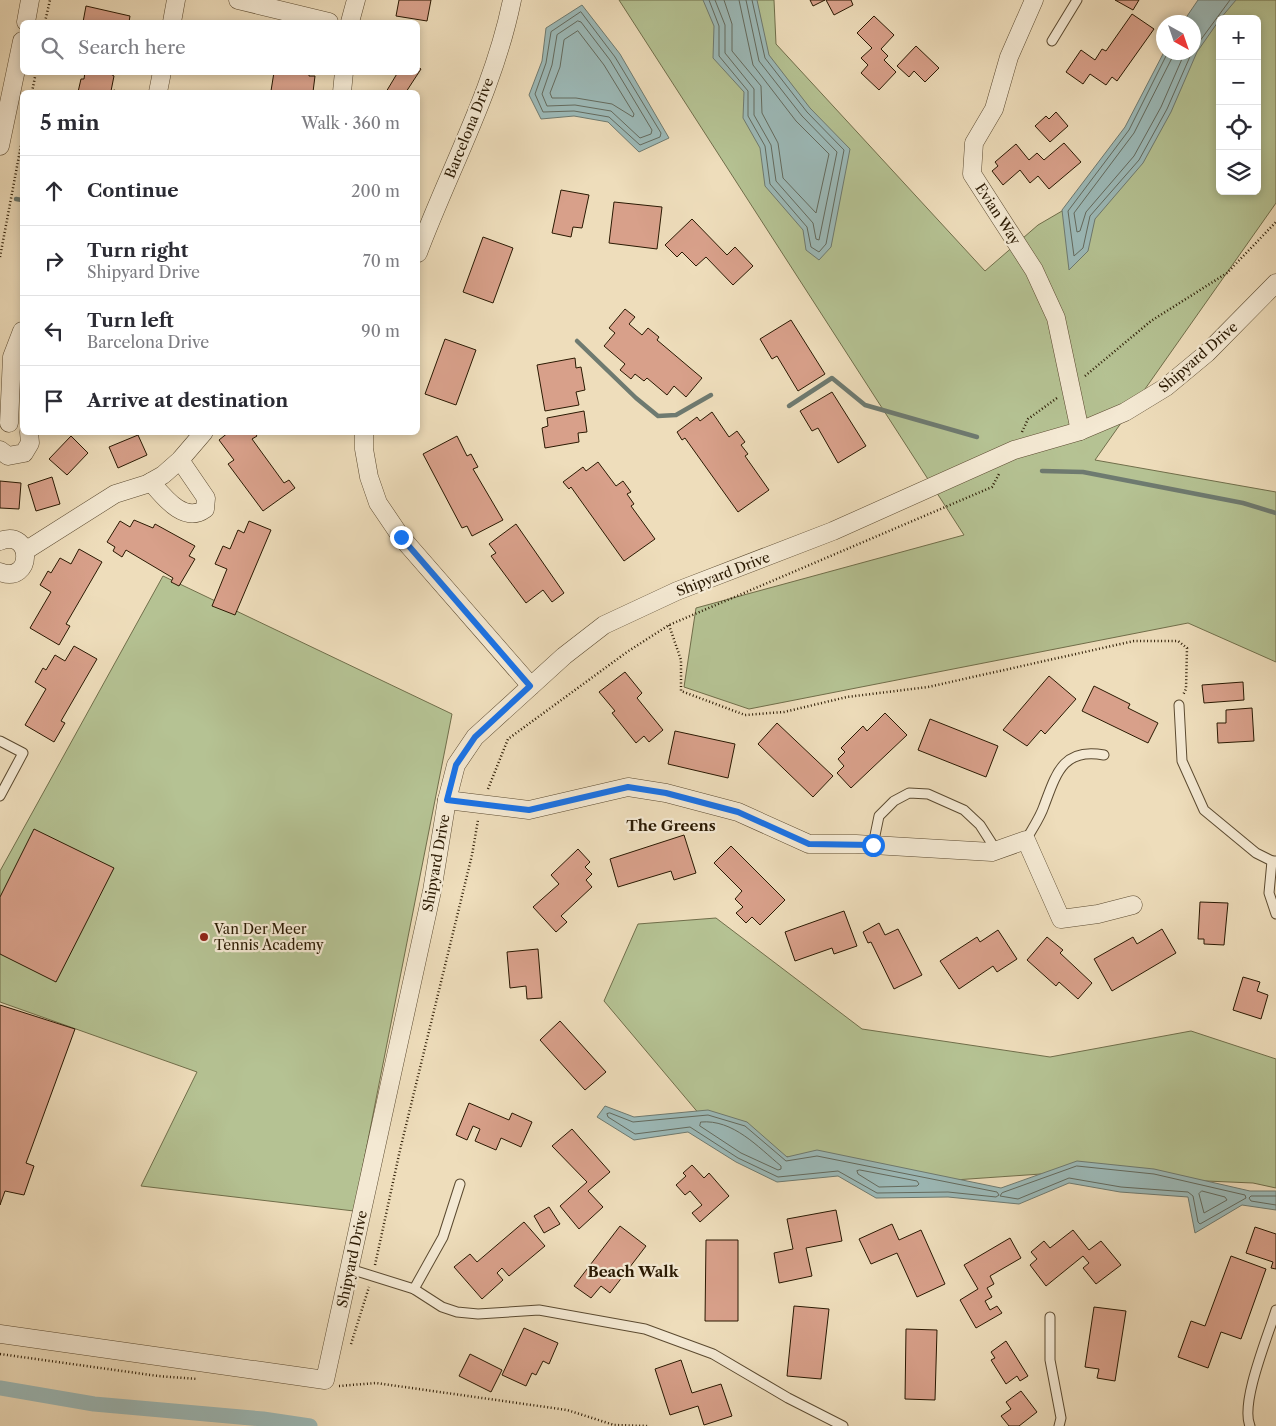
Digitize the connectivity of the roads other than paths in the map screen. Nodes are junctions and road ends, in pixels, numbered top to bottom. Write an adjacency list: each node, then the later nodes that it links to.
1 (30, 0): 8 (street)
2 (176, 0): 9 (street)
3 (238, 0): 10 (street)
4 (356, 0): 11 (street)
5 (512, 0): 20 (street, Barcelona Drive)
6 (1034, 0): 24 (street, Evian Way)
7 (1077, 0): 12 (lane)
8 (26, 20)
9 (172, 20)
10 (321, 20)
11 (351, 20)
12 (1052, 41)
13 (20, 47): 16 (street)
14 (161, 75): 17 (street)
15 (344, 75): 18 (street)
16 (6, 90): 19 (street)
17 (158, 90)
18 (342, 90)
19 (0, 146)
20 (420, 248)
21 (1276, 283): 24 (street, Shipyard Drive)
22 (20, 336): 23 (street)
23 (11, 426)
24 (1080, 431): 34 (street, Shipyard Drive)
25 (29, 435): 28 (street)
26 (201, 435): 29 (street)
27 (364, 435): 34 (street)
28 (0, 450)
29 (180, 460): 30 (street); 30 (street)
30 (151, 482): 32 (street)
31 (0, 541): 32 (street)
32 (25, 551): 33 (street)
33 (0, 572)
34 (530, 686): 39 (street, Shipyard Drive)
35 (1179, 705): 43 (lane)
36 (0, 741): 38 (lane)
37 (1104, 755): 40 (lane)
38 (0, 796)
39 (447, 800): 41 (street); 47 (street, Shipyard Drive)
40 (1026, 840): 42 (street); 44 (street)
41 (873, 845): 42 (street); 42 (lane)
42 (996, 850)
43 (1274, 861): 45 (lane)
44 (1133, 906)
45 (1276, 914)
46 (460, 1184): 48 (lane)
47 (350, 1269): 48 (lane); 51 (street, Shipyard Drive)
48 (414, 1289): 52 (lane)
49 (1276, 1310): 54 (lane)
50 (1050, 1317): 53 (lane)
51 (0, 1334)
52 (843, 1426)
53 (1059, 1426)
54 (1250, 1426)

